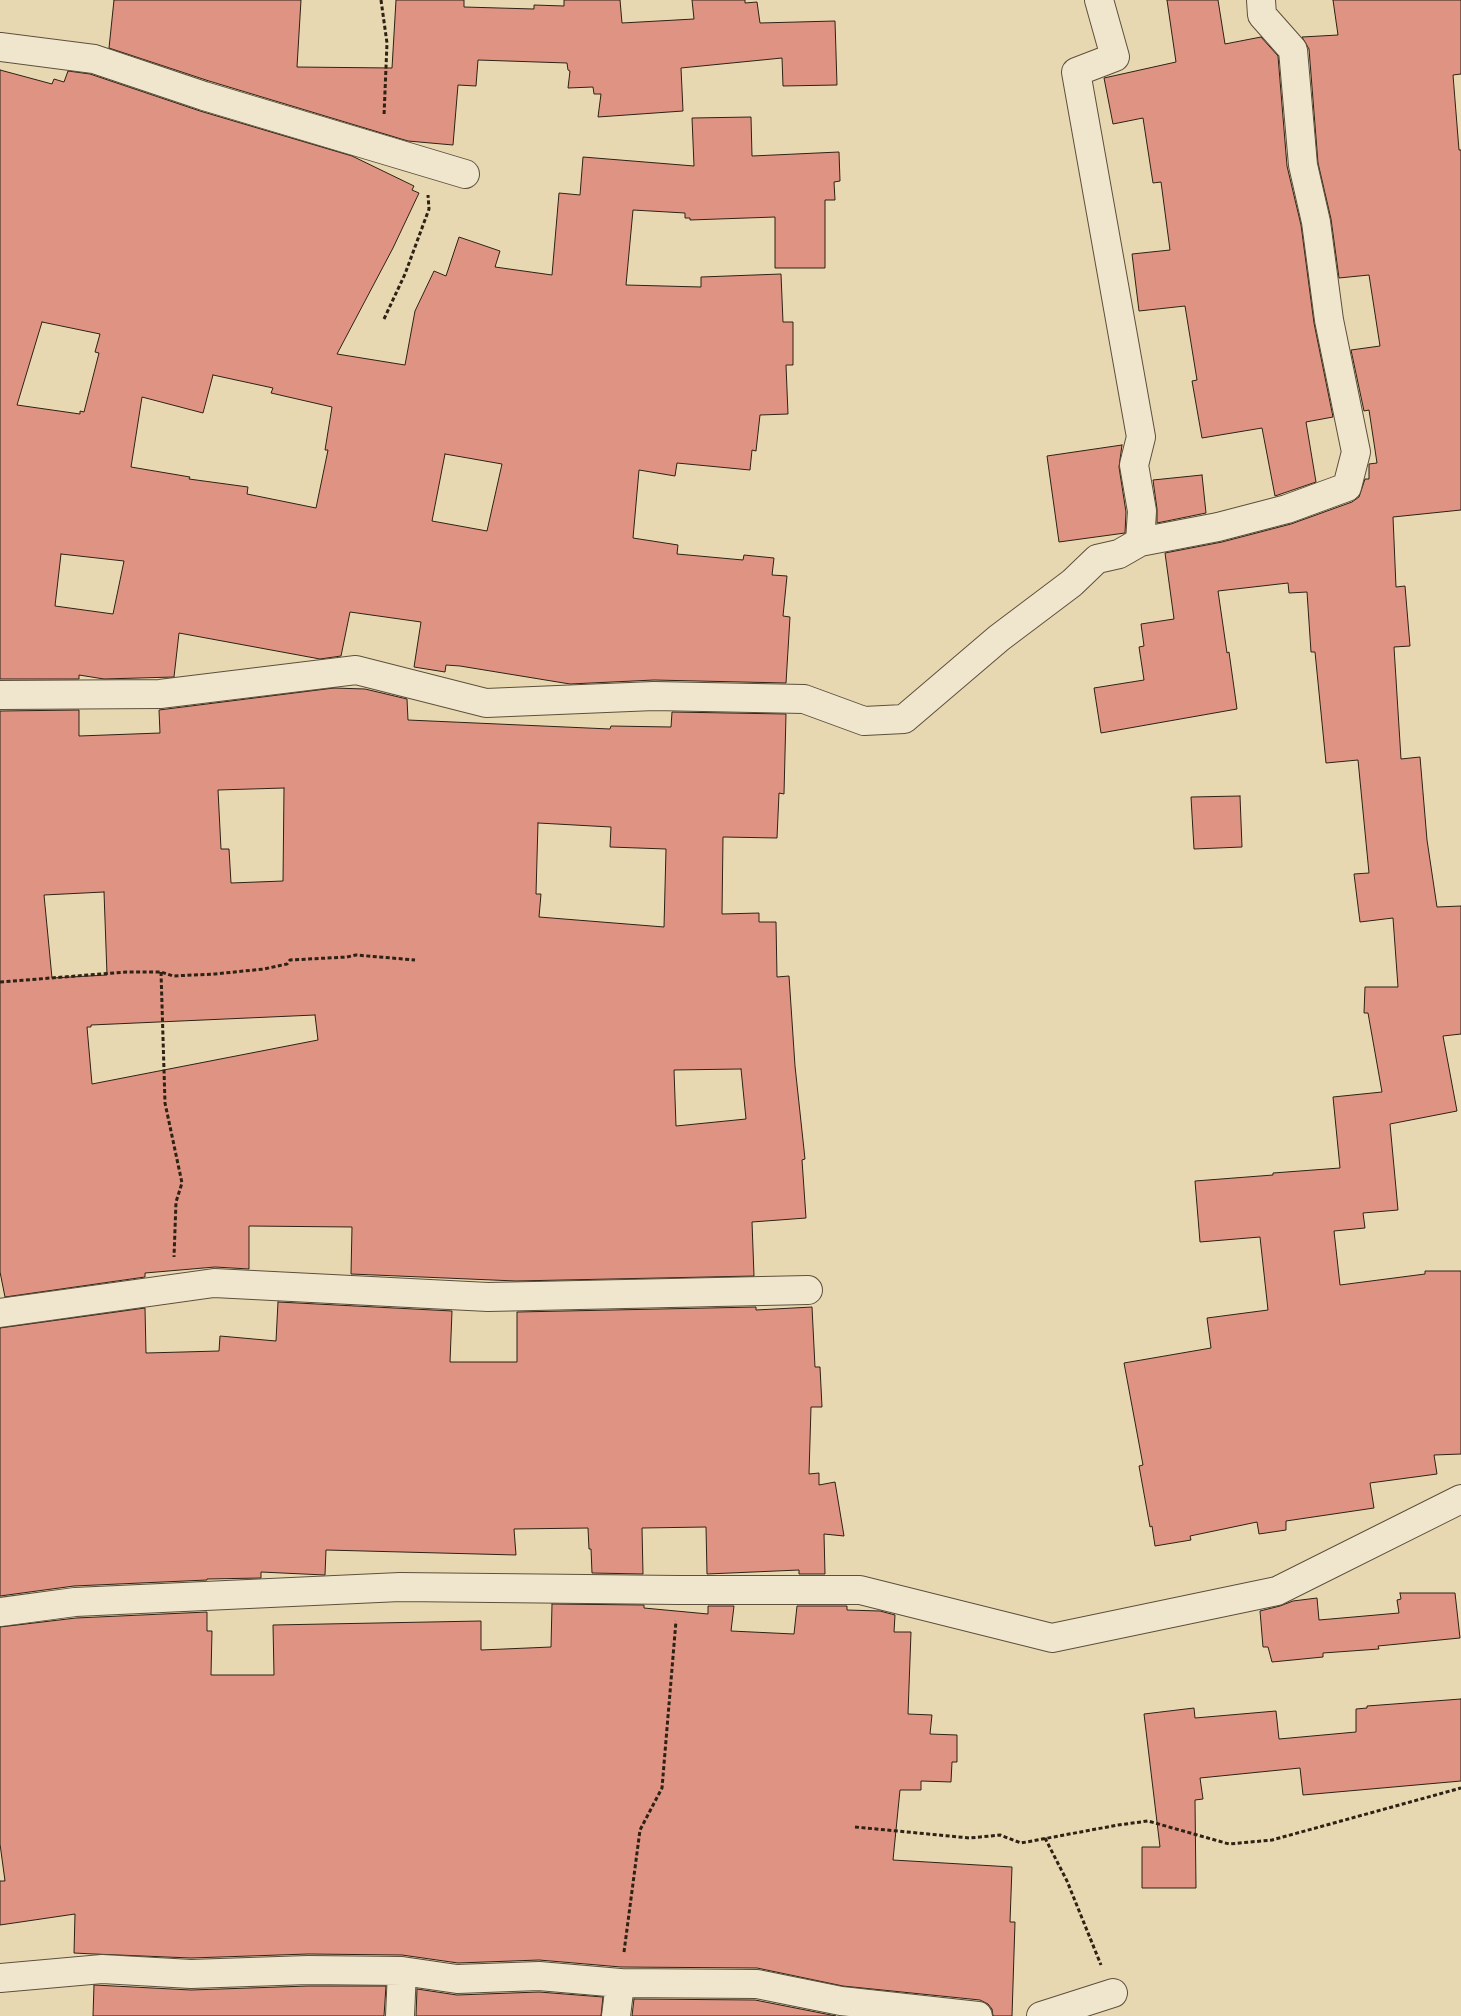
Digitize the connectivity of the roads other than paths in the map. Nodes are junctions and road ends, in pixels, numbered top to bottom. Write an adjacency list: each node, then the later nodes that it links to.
1 (1099, 0): 5 (street)
2 (1261, 0): 5 (street)
3 (0, 48): 4 (street)
4 (465, 174)
5 (1140, 542): 6 (street)
6 (0, 695)
7 (808, 1290): 8 (street)
8 (0, 1313)
9 (1461, 1499): 10 (street)
10 (0, 1612)
11 (402, 1971): 12 (street); 13 (street); 15 (street)
12 (0, 1978)
13 (620, 1982): 16 (street); 17 (street)
14 (1113, 1993): 18 (street)
15 (400, 2016)
16 (616, 2016)
17 (978, 2016)
18 (1042, 2016)

